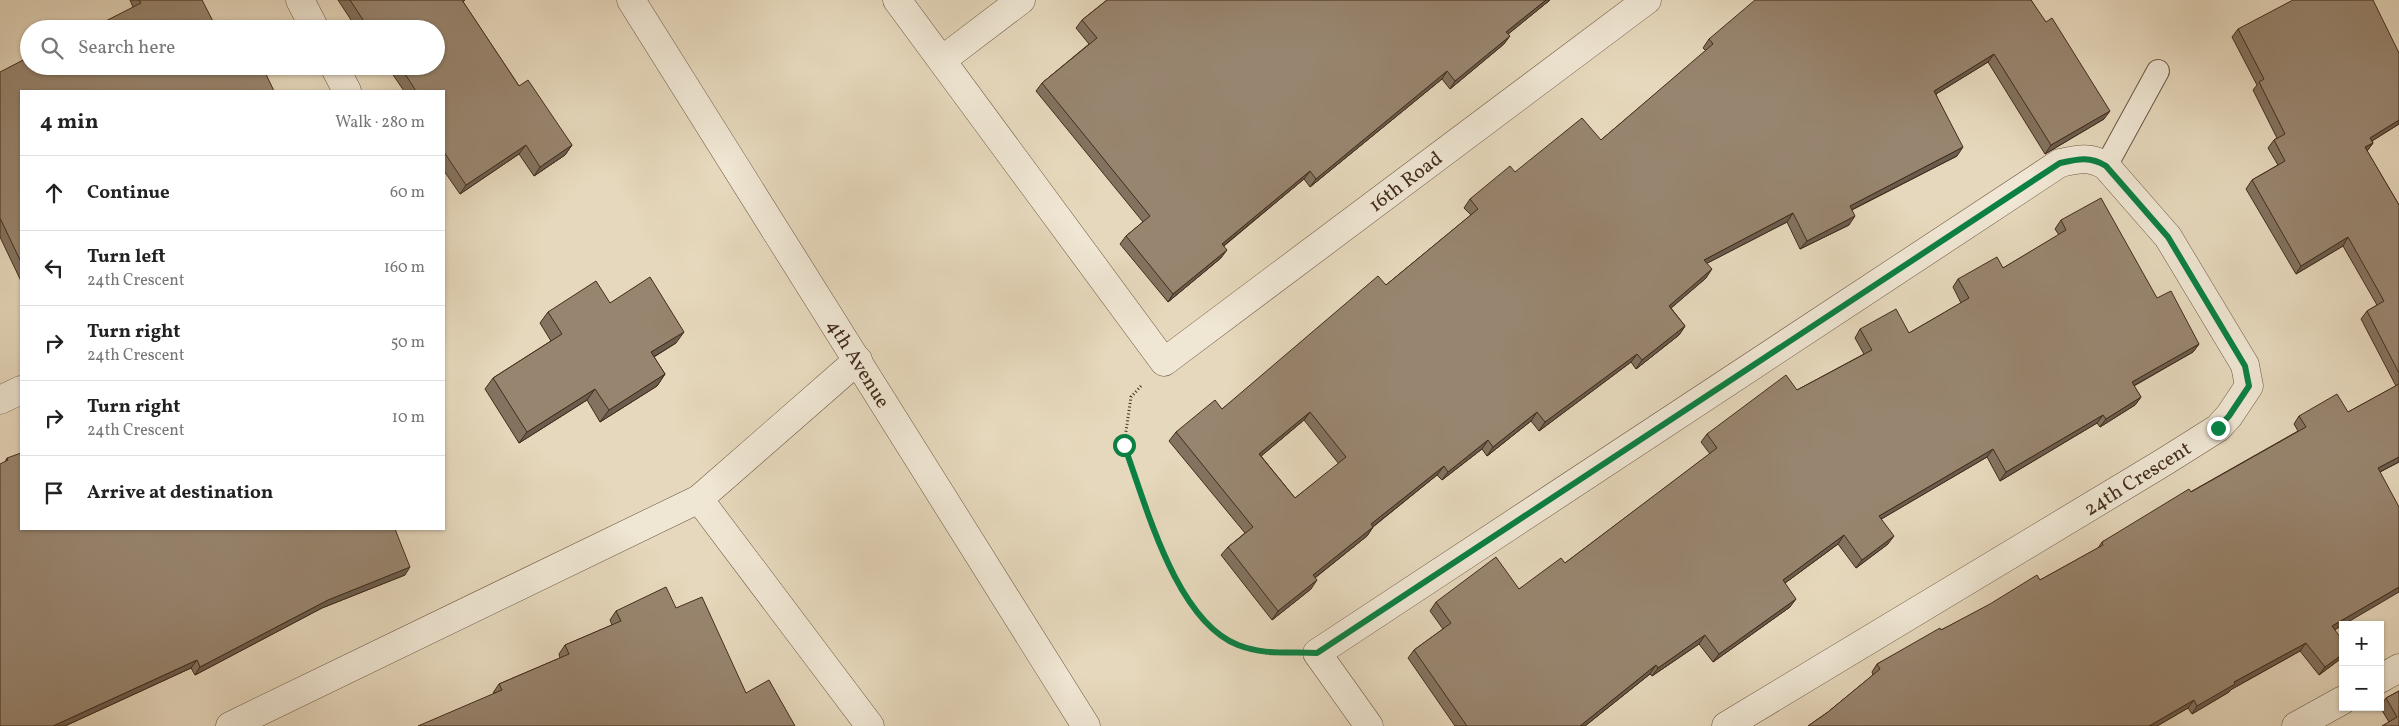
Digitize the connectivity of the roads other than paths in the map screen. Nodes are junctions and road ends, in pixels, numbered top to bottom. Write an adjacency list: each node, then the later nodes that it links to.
1 (300, 0): 6 (street)
2 (631, 0): 12 (street, 4th Avenue)
3 (897, 0): 7 (street)
4 (1021, 0): 7 (street)
5 (1647, 0): 7 (street, 16th Road)
6 (310, 20)
7 (942, 60)
8 (2158, 71): 11 (lane)
9 (339, 75): 10 (street)
10 (346, 90)
11 (2106, 166): 22 (street); 23 (street, 24th Crescent)
12 (858, 360): 15 (street); 21 (street, 4th Avenue)
13 (20, 390): 14 (street)
14 (0, 400)
15 (700, 499): 19 (street); 20 (street)
16 (2399, 668): 17 (street)
17 (2384, 677)
18 (2339, 702): 24 (street)
19 (230, 726)
20 (870, 726)
21 (1086, 726)
22 (1369, 726)
23 (1726, 726)
24 (2296, 726)

